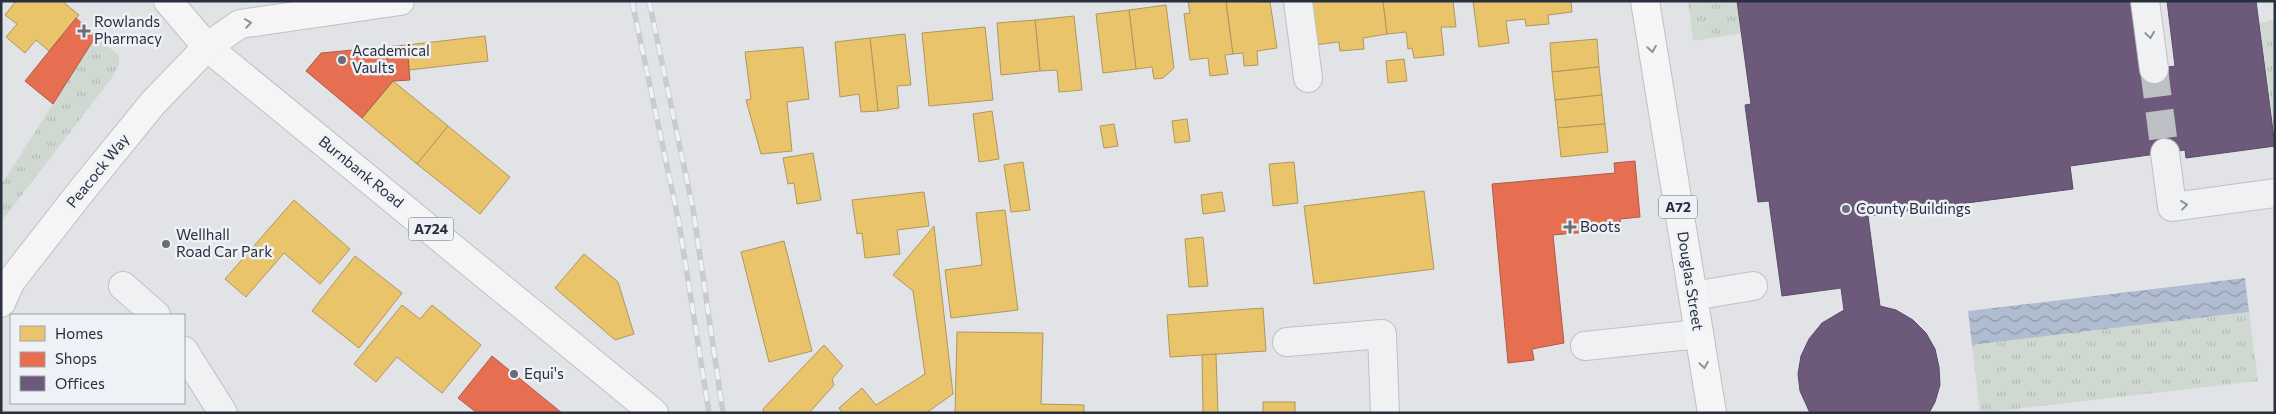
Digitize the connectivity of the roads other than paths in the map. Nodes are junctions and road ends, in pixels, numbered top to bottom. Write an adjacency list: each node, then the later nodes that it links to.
1 (168, 1): 8 (main road, Burnbank Road / A724)
2 (264, 1): 7 (main road)
3 (400, 1): 7 (main road)
4 (1298, 1): 10 (lane)
5 (1644, 1): 15 (main road, Douglas Street / A72, one-way to 15)
6 (2145, 1): 9 (lane, one-way to 9)
7 (347, 8): 8 (main road, Peacock Way, one-way to 7)
8 (207, 48): 16 (main road, Peacock Way); 23 (main road, Burnbank Road / A724)
9 (2154, 69)
10 (1308, 78)
11 (2165, 153): 12 (lane, one-way to 12)
12 (2275, 193)
13 (123, 286): 17 (lane)
14 (1753, 286): 15 (lane)
15 (1693, 296): 18 (main road, Douglas Street / A72)
16 (1, 303)
17 (155, 314)
18 (1699, 334): 20 (lane); 25 (main road, Douglas Street / A72, one-way to 25)
19 (1287, 342): 24 (lane)
20 (1585, 346)
21 (185, 353): 22 (lane)
22 (223, 413)
23 (654, 413)
24 (1385, 413)
25 (1712, 413)

